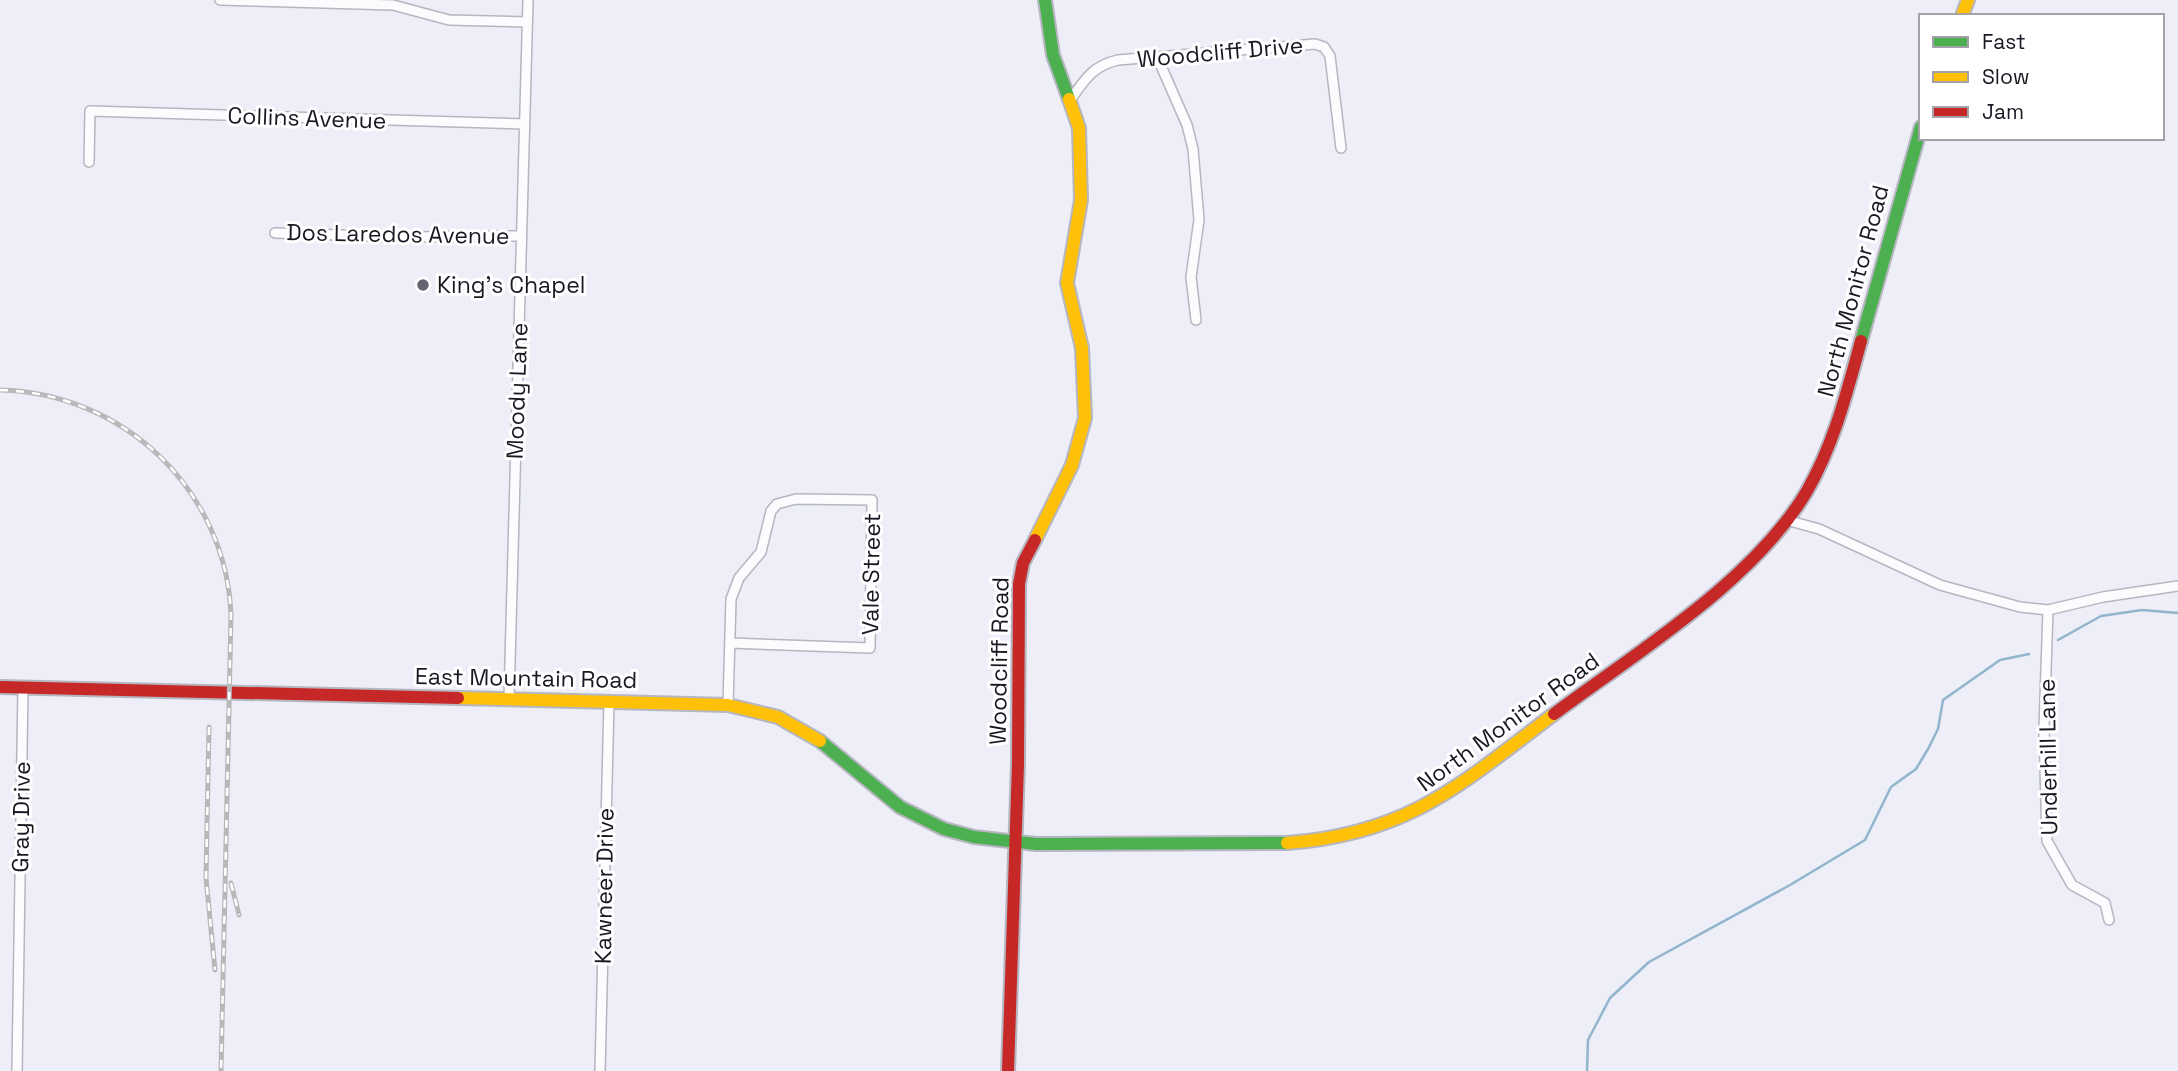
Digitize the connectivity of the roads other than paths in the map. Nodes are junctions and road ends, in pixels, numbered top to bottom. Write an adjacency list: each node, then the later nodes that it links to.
1 (220, 0): 4 (street)
2 (528, 0): 6 (street, Moody Lane)
3 (1045, 0): 8 (street, Woodcliff Road)
4 (291, 1): 5 (street)
5 (393, 2): 6 (street)
6 (527, 22): 9 (street, Moody Lane)
7 (1158, 58): 8 (street, Woodcliff Drive); 11 (street, Woodcliff Drive); 15 (street)
8 (1071, 99): 25 (street, Woodcliff Road)
9 (524, 124): 12 (street, Collins Avenue); 14 (street, Moody Lane)
10 (1919, 134): 16 (street, North Monitor Road)
11 (1341, 148)
12 (89, 162)
13 (275, 233): 14 (street, Dos Laredos Avenue)
14 (521, 236): 22 (street, Moody Lane)
15 (1196, 320)
16 (1790, 521): 18 (street); 25 (street, North Monitor Road)
17 (2178, 586): 18 (street)
18 (2048, 610): 26 (street, Underhill Lane)
19 (730, 643): 19 (street, Vale Street); 24 (street)
20 (0, 687): 21 (street, East Mountain Road)
21 (23, 688): 22 (street, East Mountain Road); 27 (street, Gray Drive)
22 (509, 699): 23 (street, East Mountain Road)
23 (609, 701): 24 (street, East Mountain Road); 28 (street, Kawneer Drive)
24 (728, 705): 25 (street, East Mountain Road)
25 (1013, 842): 29 (street)
26 (2109, 920)
27 (17, 1071)
28 (600, 1071)
29 (1008, 1071)

